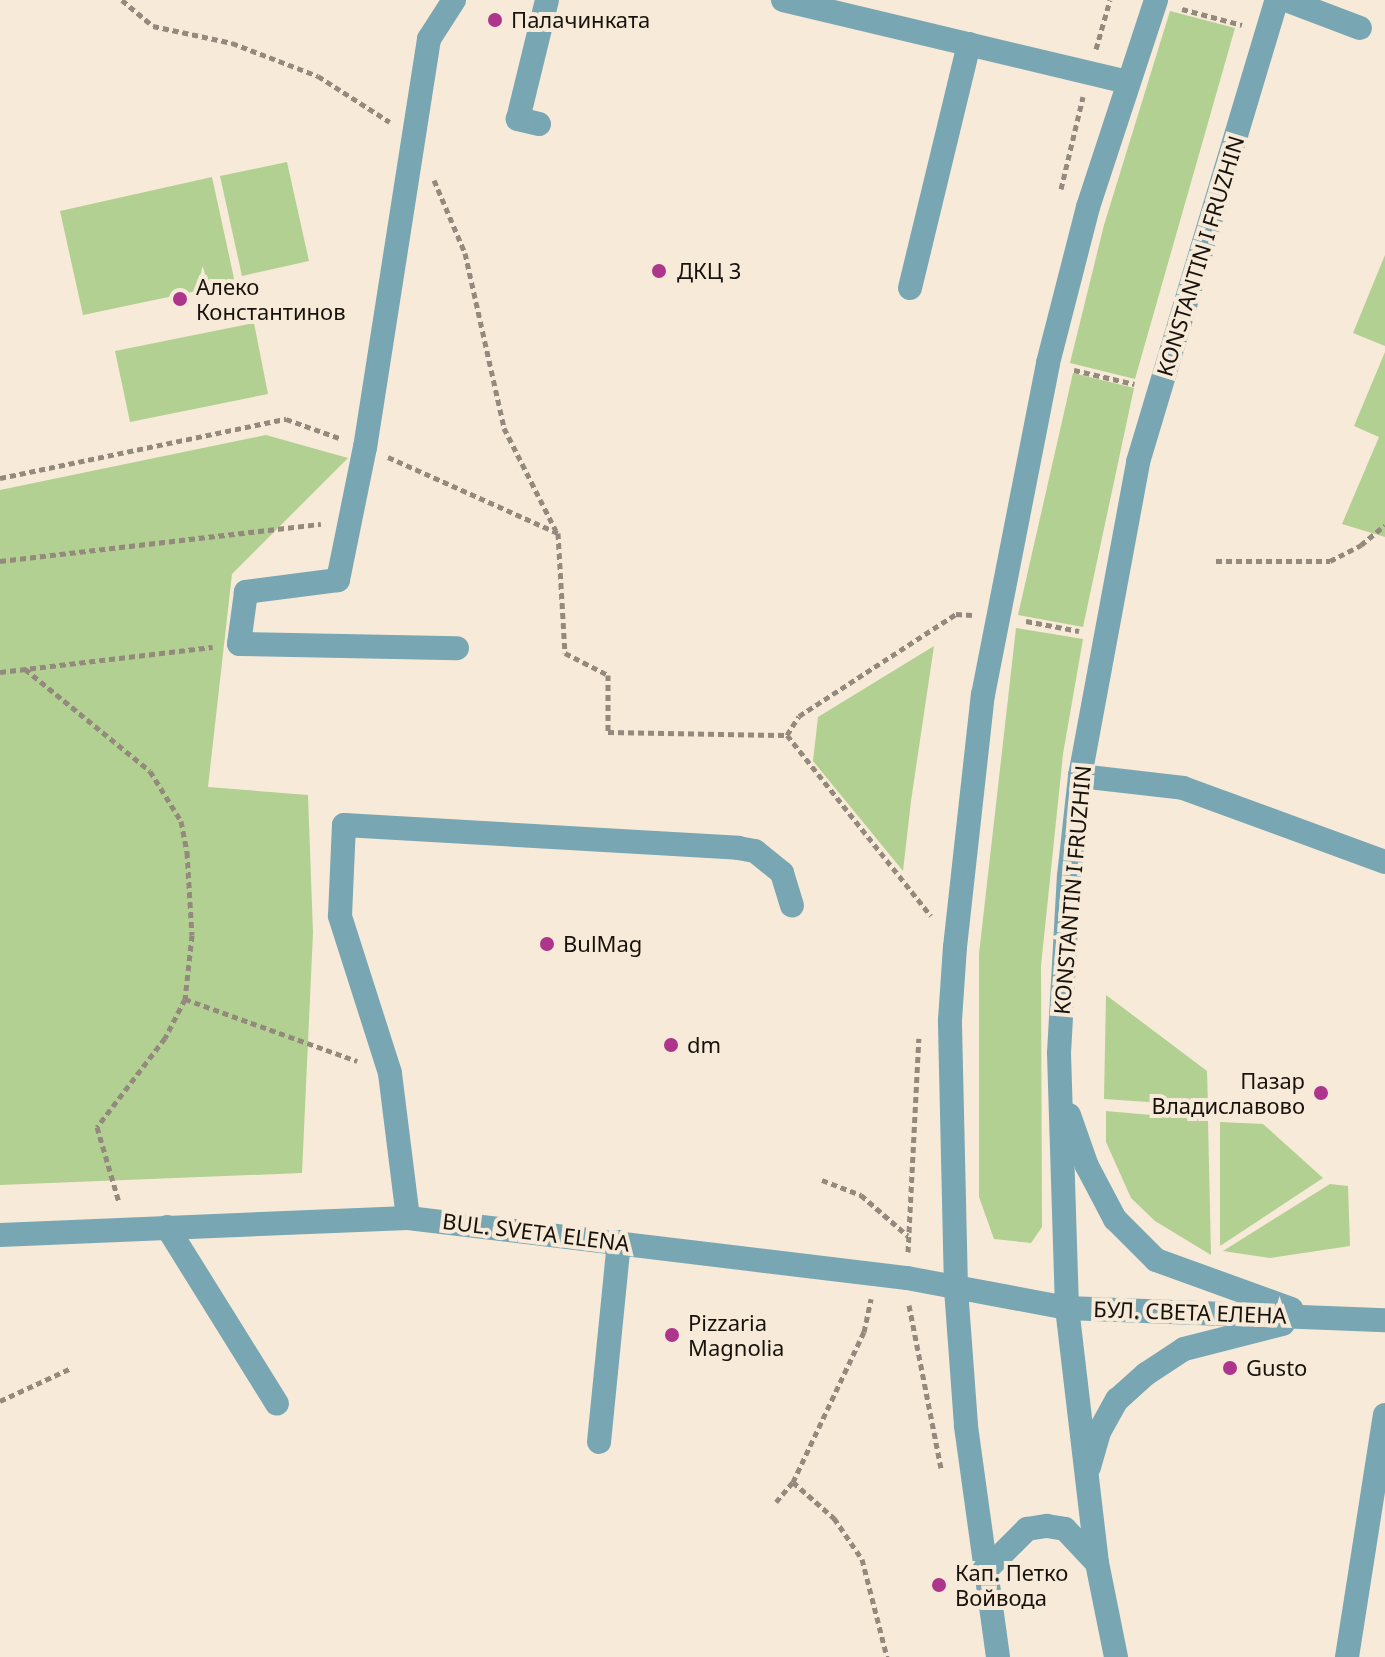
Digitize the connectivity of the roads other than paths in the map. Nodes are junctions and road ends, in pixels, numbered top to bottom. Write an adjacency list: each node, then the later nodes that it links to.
1 (454, 0): 12 (street)
2 (547, 0): 10 (street)
3 (783, 0): 8 (street)
4 (1156, 0): 9 (street)
5 (1277, 0): 13 (street, KONSTANTIN I FRUZHIN)
6 (1286, 0): 7 (street)
7 (1360, 28)
8 (969, 44): 9 (street); 11 (street)
9 (1127, 82): 21 (street)
10 (539, 124)
11 (910, 288)
12 (457, 648)
13 (1080, 776): 14 (street); 16 (street, KONSTANTIN I FRUZHIN)
14 (1385, 862)
15 (792, 906): 17 (street)
16 (1062, 1093): 22 (street, KONSTANTIN I FRUZHIN); 23 (street)
17 (408, 1218): 18 (street, BUL. SVETA ELENA); 20 (street, BUL. SVETA ELENA)
18 (167, 1227): 19 (street, BUL. SVETA ELENA); 25 (street)
19 (0, 1235)
20 (619, 1242): 21 (street, BUL. SVETA ELENA); 27 (street)
21 (956, 1289): 22 (street, BUL. SVETA ELENA); 30 (street)
22 (1067, 1308): 23 (street, БУЛ. СВЕТА ЕЛЕНА); 28 (street, KONSTANTIN I FRUZHIN)
23 (1312, 1316): 24 (street); 28 (street)
24 (1385, 1320)
25 (277, 1404)
26 (1385, 1415): 33 (street)
27 (599, 1442)
28 (1085, 1481): 29 (street, KONSTANTIN I FRUZHIN)
29 (1097, 1563): 30 (street); 32 (street, KONSTANTIN I FRUZHIN)
30 (987, 1569): 31 (street)
31 (998, 1657)
32 (1116, 1657)
33 (1347, 1657)

